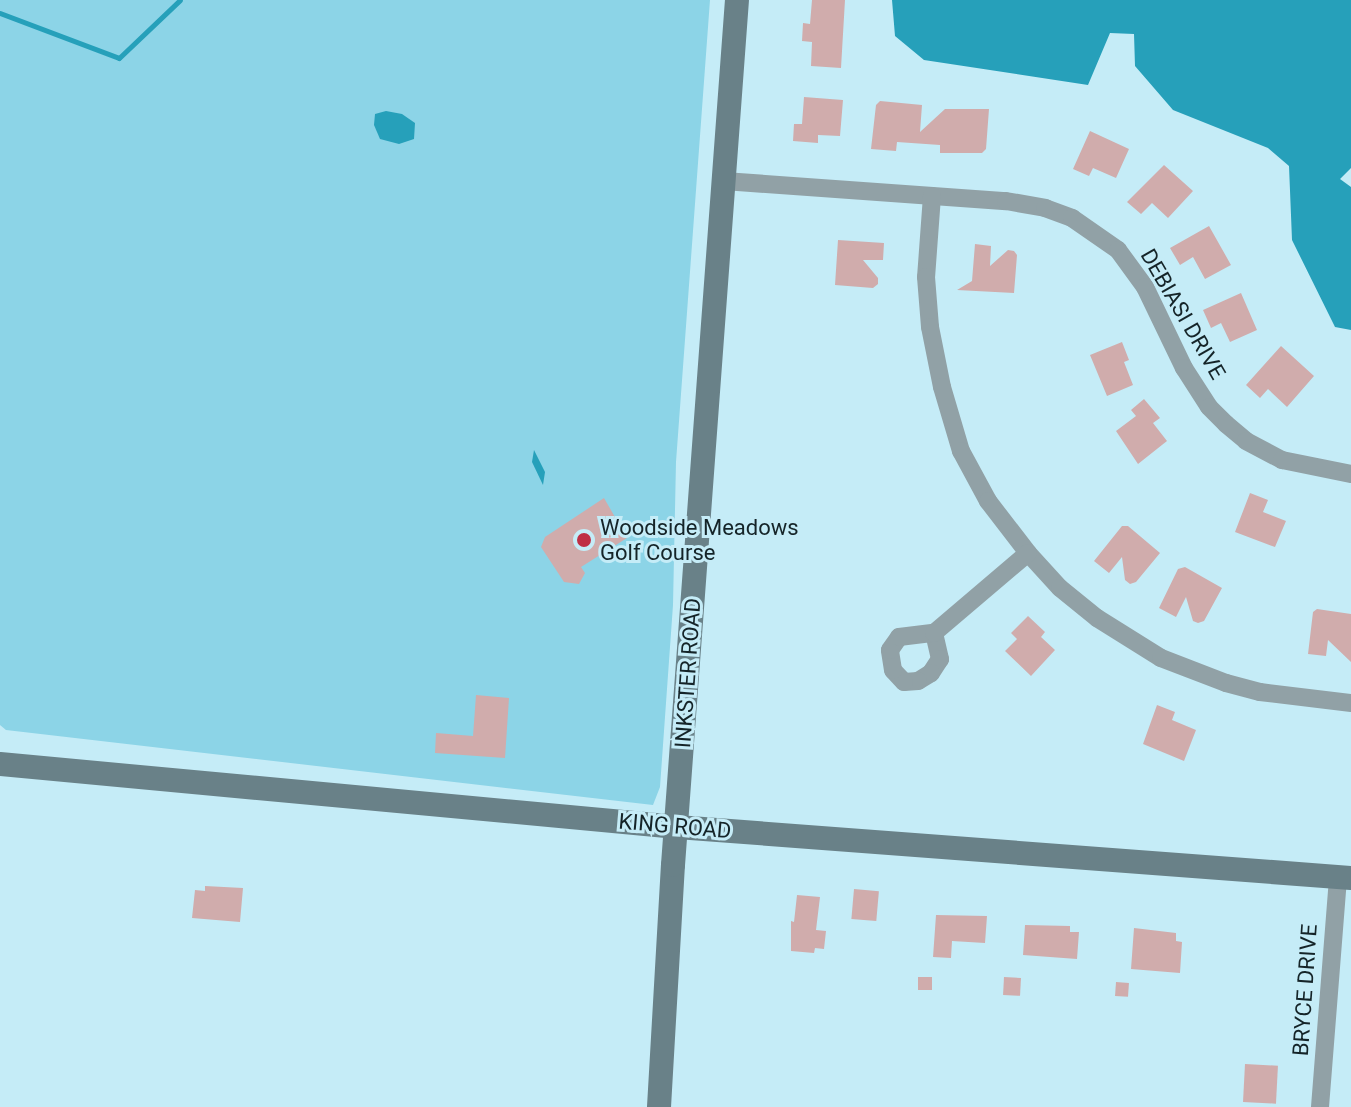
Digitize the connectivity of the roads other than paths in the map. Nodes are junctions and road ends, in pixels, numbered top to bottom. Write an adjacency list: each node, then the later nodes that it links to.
1 (737, 0): 2 (street, INKSTER ROAD)
2 (724, 181): 3 (street, DEBIASI DRIVE); 9 (street, INKSTER ROAD)
3 (932, 196): 4 (street, DEBIASI DRIVE); 5 (street)
4 (1351, 474)
5 (1028, 553): 6 (street); 7 (street)
6 (934, 633)
7 (1351, 703)
8 (0, 764): 9 (street, KING ROAD)
9 (677, 827): 10 (street, KING ROAD); 11 (street, INKSTER ROAD)
10 (1344, 878): 12 (street, BRYCE DRIVE)
11 (659, 1107)
12 (1320, 1107)

